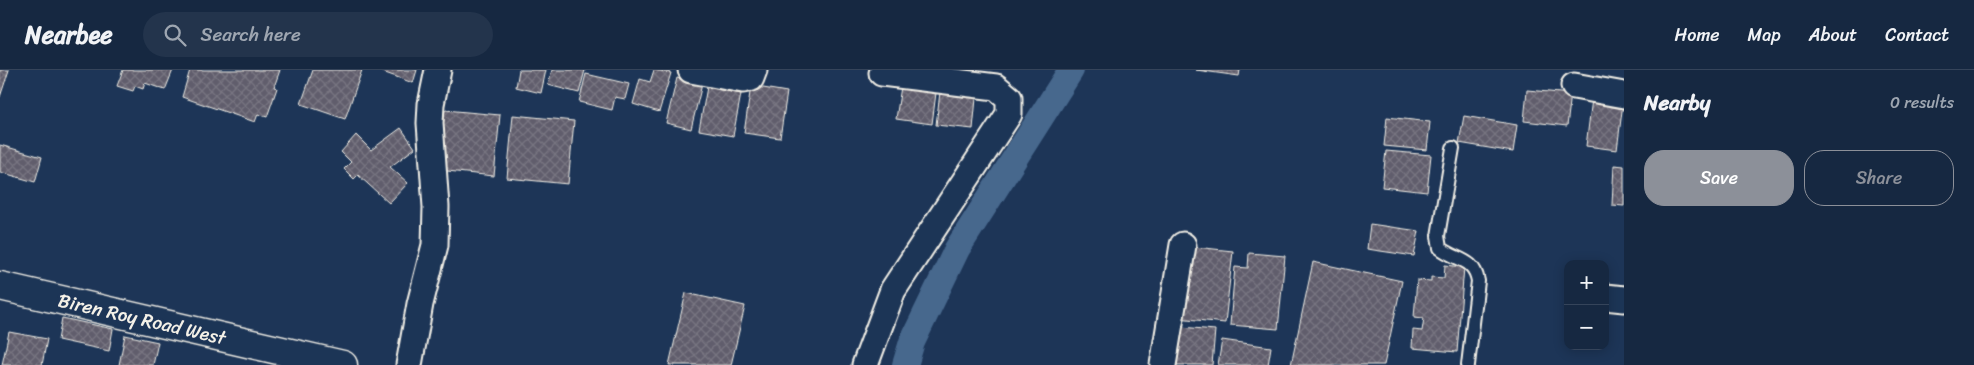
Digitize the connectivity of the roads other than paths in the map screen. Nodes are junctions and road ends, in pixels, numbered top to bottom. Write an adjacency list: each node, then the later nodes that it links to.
1 (438, 70): 13 (street)
2 (691, 70): 3 (street)
3 (754, 70)
4 (882, 73): 14 (street)
5 (1574, 86): 6 (street)
6 (1624, 95)
7 (1453, 148): 16 (lane)
8 (1183, 245): 15 (street)
9 (0, 286): 12 (main road, Biren Roy Road West)
10 (1609, 297): 11 (street)
11 (1624, 299)
12 (343, 365)
13 (409, 365)
14 (865, 365)
15 (1164, 365)
16 (1468, 365)

